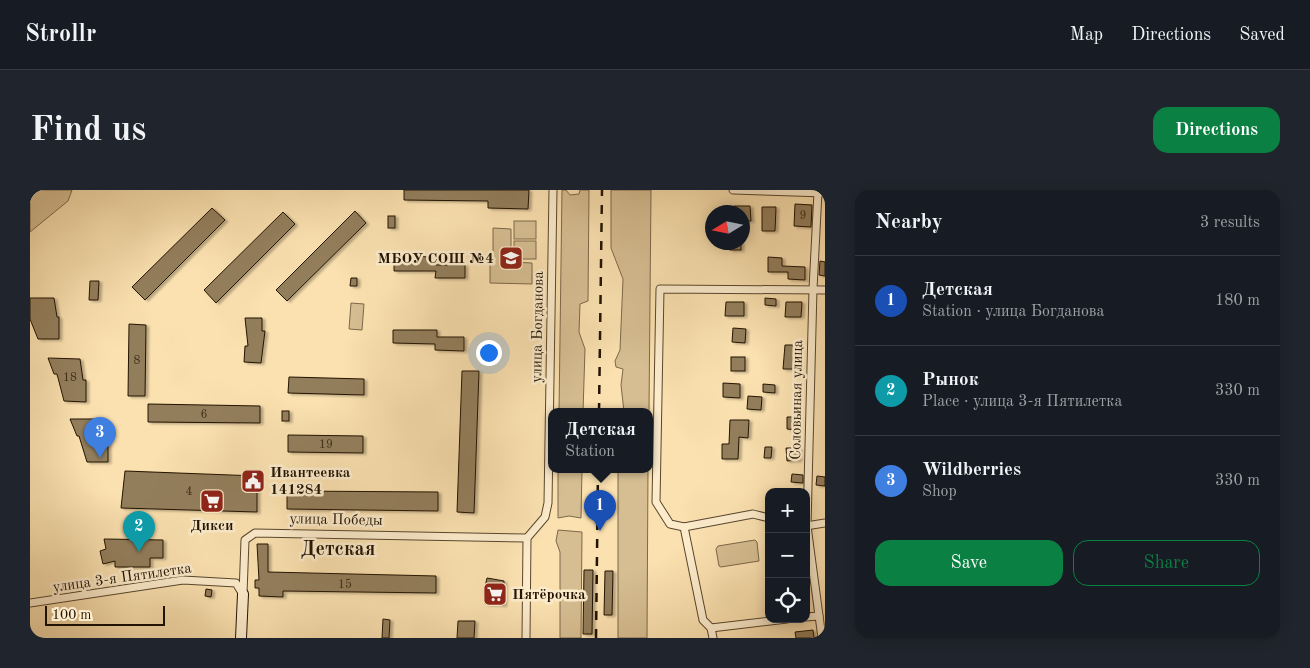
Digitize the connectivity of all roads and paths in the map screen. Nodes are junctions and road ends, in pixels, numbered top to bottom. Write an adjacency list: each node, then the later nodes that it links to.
1 (553, 190): 6 (street, улица Богданова)
2 (733, 190): 3 (street)
3 (822, 192): 4 (street, Соловьиная улица)
4 (813, 289): 5 (street); 8 (street, Соловьиная улица); 12 (street)
5 (825, 290)
6 (550, 408)
7 (548, 473): 14 (street, улица Богданова)
8 (808, 488)
9 (765, 517): 12 (street)
10 (825, 522): 11 (street)
11 (810, 525)
12 (684, 527): 20 (street)
13 (808, 533): 17 (street, Соловьиная улица)
14 (527, 538): 15 (street, улица Победы); 22 (street)
15 (242, 594): 16 (street, улица 3-я Пятилетка); 21 (street, улица Победы)
16 (30, 603)
17 (819, 616): 18 (street); 24 (street, Соловьиная улица)
18 (810, 617)
19 (765, 622): 20 (street)
20 (711, 628): 23 (street)
21 (241, 638)
22 (526, 638)
23 (713, 638)
24 (822, 638)

